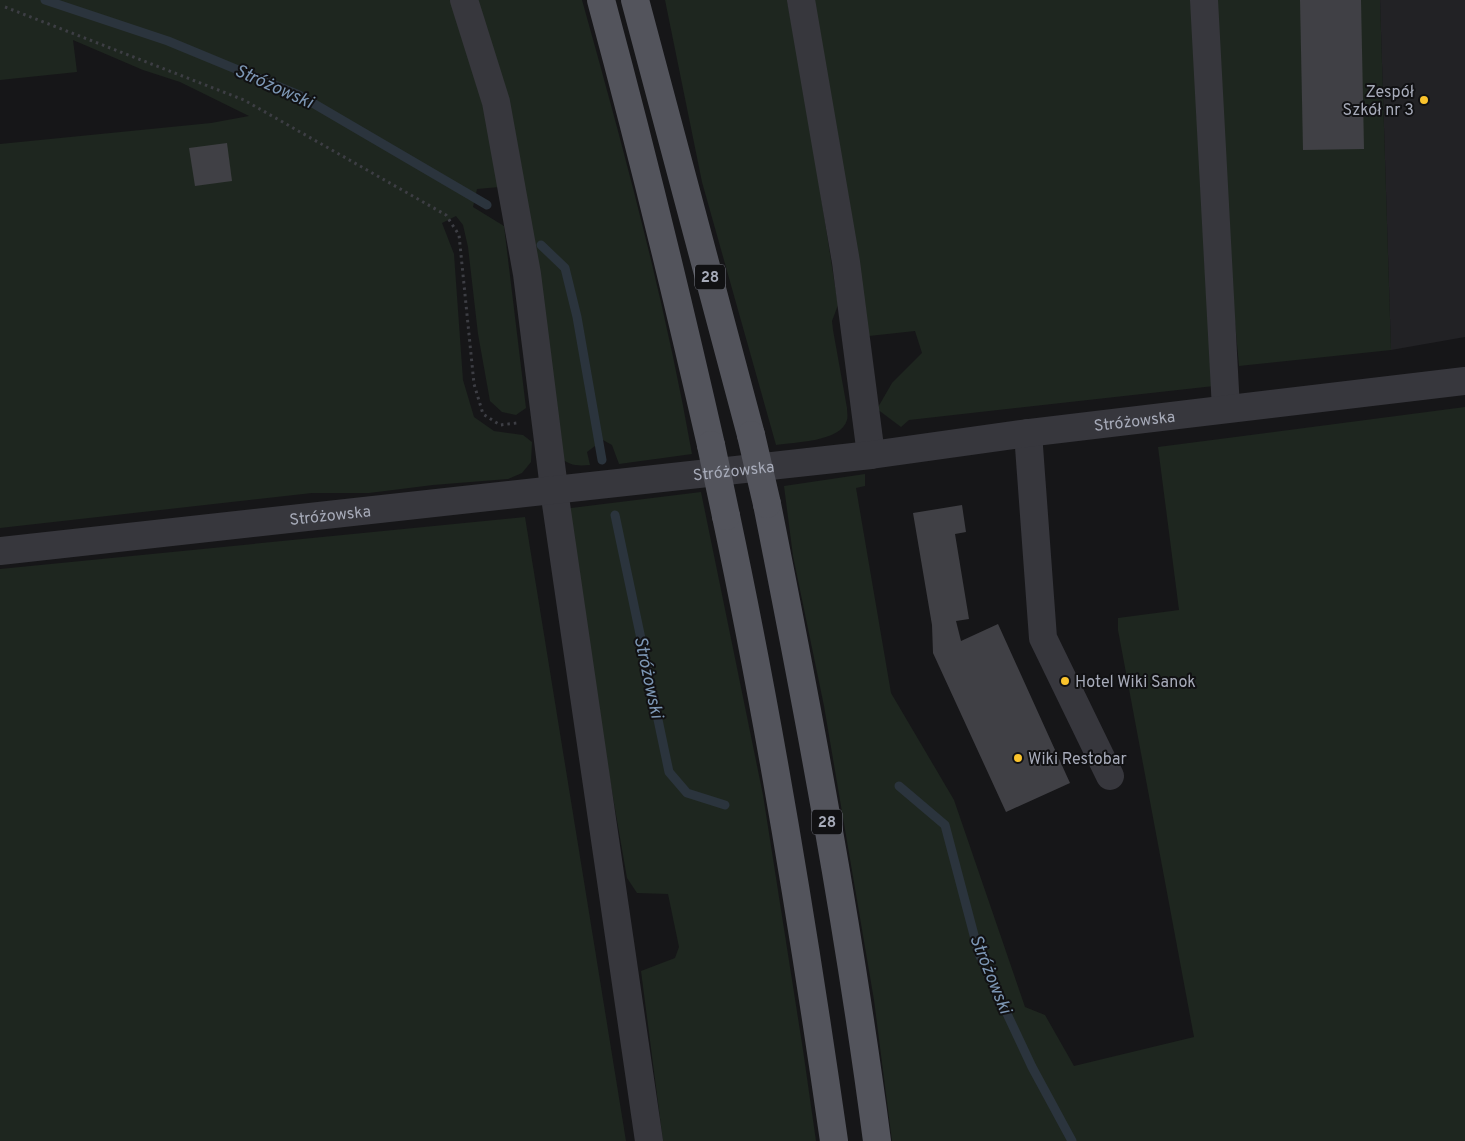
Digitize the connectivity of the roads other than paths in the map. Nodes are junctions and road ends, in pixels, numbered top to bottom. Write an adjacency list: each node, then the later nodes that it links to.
1 (464, 0): 10 (street)
2 (601, 0): 14 (main road, 28, bridge)
3 (635, 0): 15 (main road, 28, bridge)
4 (801, 0): 9 (street)
5 (1204, 0): 7 (street)
6 (1465, 381): 7 (street, Stróżowska)
7 (1226, 410): 8 (street, Stróżowska)
8 (1028, 433): 9 (street, Stróżowska); 12 (street)
9 (871, 455): 10 (street, Stróżowska)
10 (554, 490): 11 (street, Stróżowska); 13 (street)
11 (0, 551)
12 (1110, 776)
13 (649, 1141)
14 (834, 1141)
15 (877, 1141)

